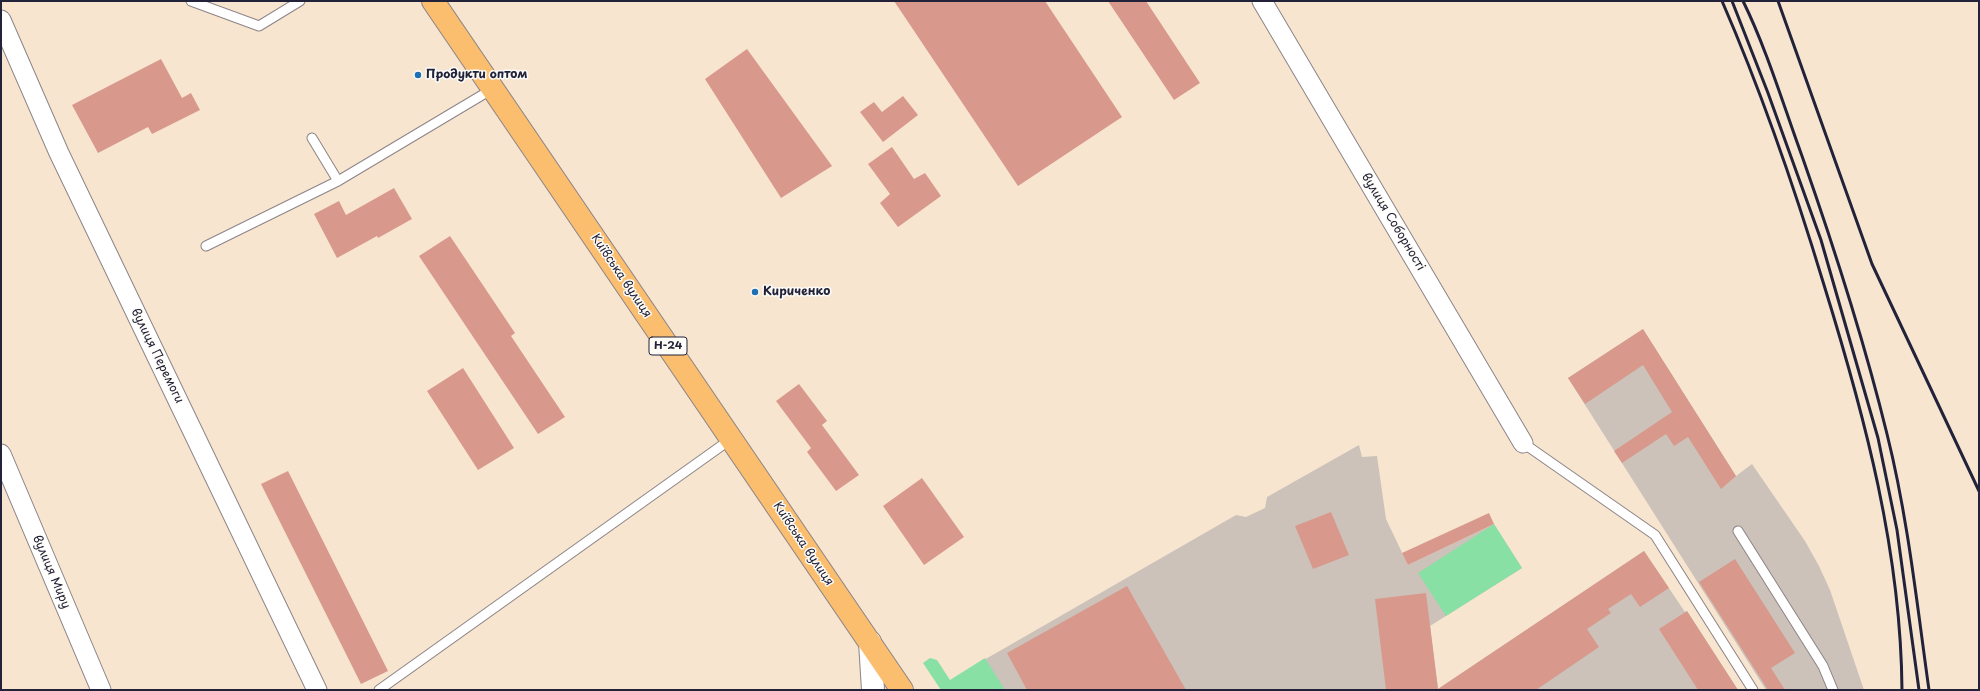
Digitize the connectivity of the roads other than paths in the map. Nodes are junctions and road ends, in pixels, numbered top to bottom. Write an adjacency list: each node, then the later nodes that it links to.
1 (191, 1): 2 (lane)
2 (300, 1)
3 (433, 1): 6 (main road, Київська вулиця / Н-24)
4 (1262, 1): 11 (street, вулиця Соборності)
5 (1, 20): 16 (street, вулиця Перемоги)
6 (494, 88): 8 (lane); 10 (main road, Київська вулиця / Н-24)
7 (312, 138): 8 (lane)
8 (338, 181): 9 (lane)
9 (206, 246)
10 (731, 439): 14 (main road, Київська вулиця / Н-24); 17 (lane)
11 (1523, 443): 20 (lane)
12 (1, 454): 15 (street, вулиця Миру)
13 (1738, 531): 21 (lane)
14 (870, 642): 18 (street); 19 (main road, Київська вулиця / Н-24)
15 (101, 690)
16 (317, 690)
17 (379, 690)
18 (873, 690)
19 (902, 690)
20 (1753, 690)
21 (1832, 690)

